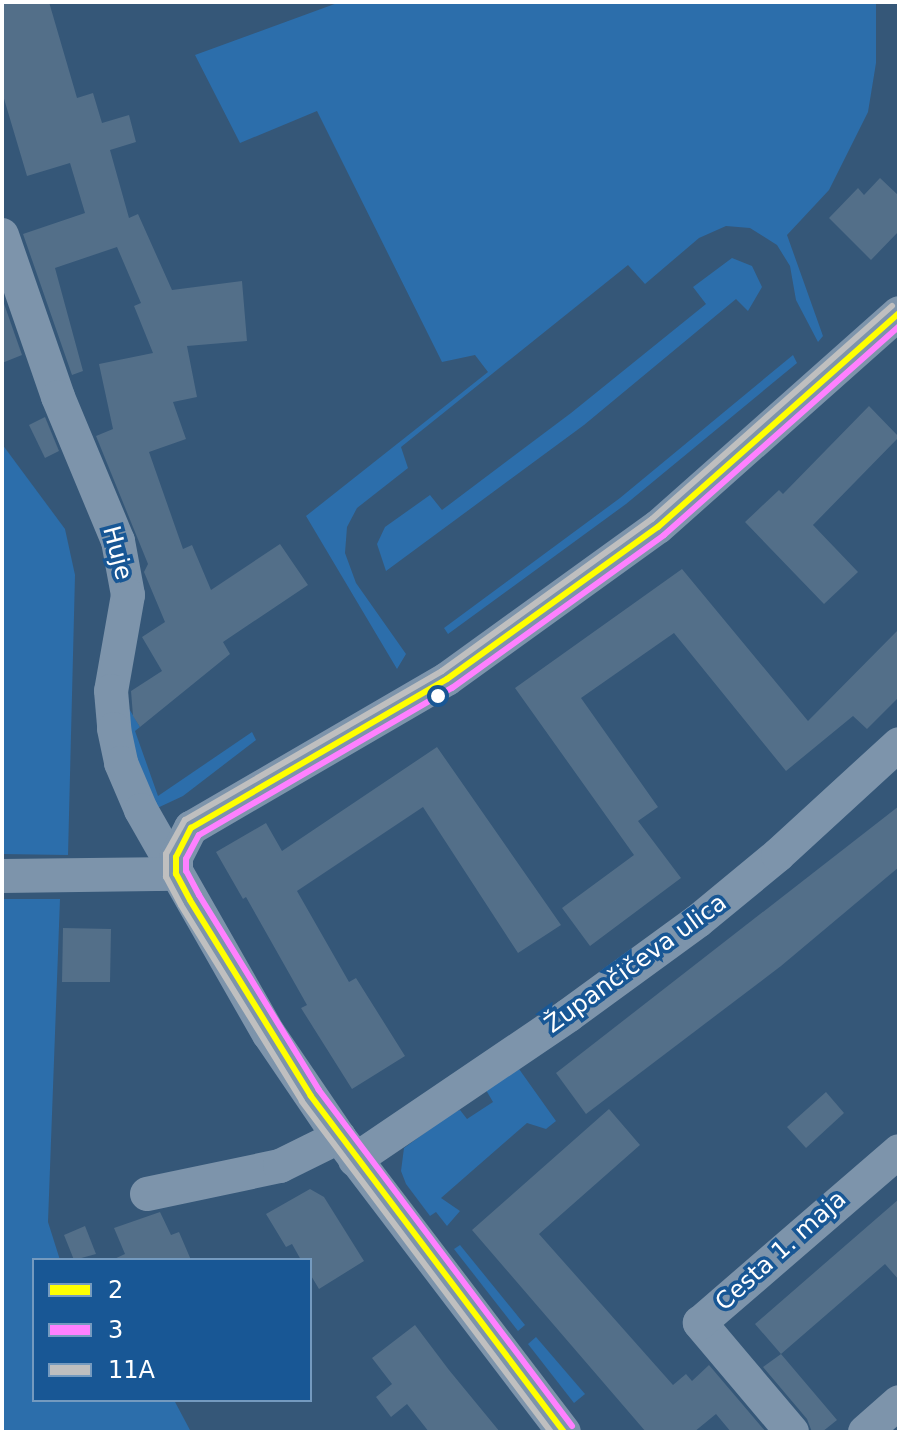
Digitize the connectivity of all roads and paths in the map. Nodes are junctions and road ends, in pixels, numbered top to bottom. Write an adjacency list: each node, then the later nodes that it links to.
1 (2, 235): 4 (street, Huje)
2 (899, 313): 4 (street)
3 (899, 744): 6 (street, Župančičeva ulica)
4 (176, 874): 5 (street); 6 (street)
5 (2, 876)
6 (347, 1148): 8 (street, Župančičeva ulica); 10 (street)
7 (899, 1151): 11 (street, Cesta 1. maja)
8 (147, 1194)
9 (899, 1402): 12 (street)
10 (564, 1432)
11 (792, 1432)
12 (865, 1432)

